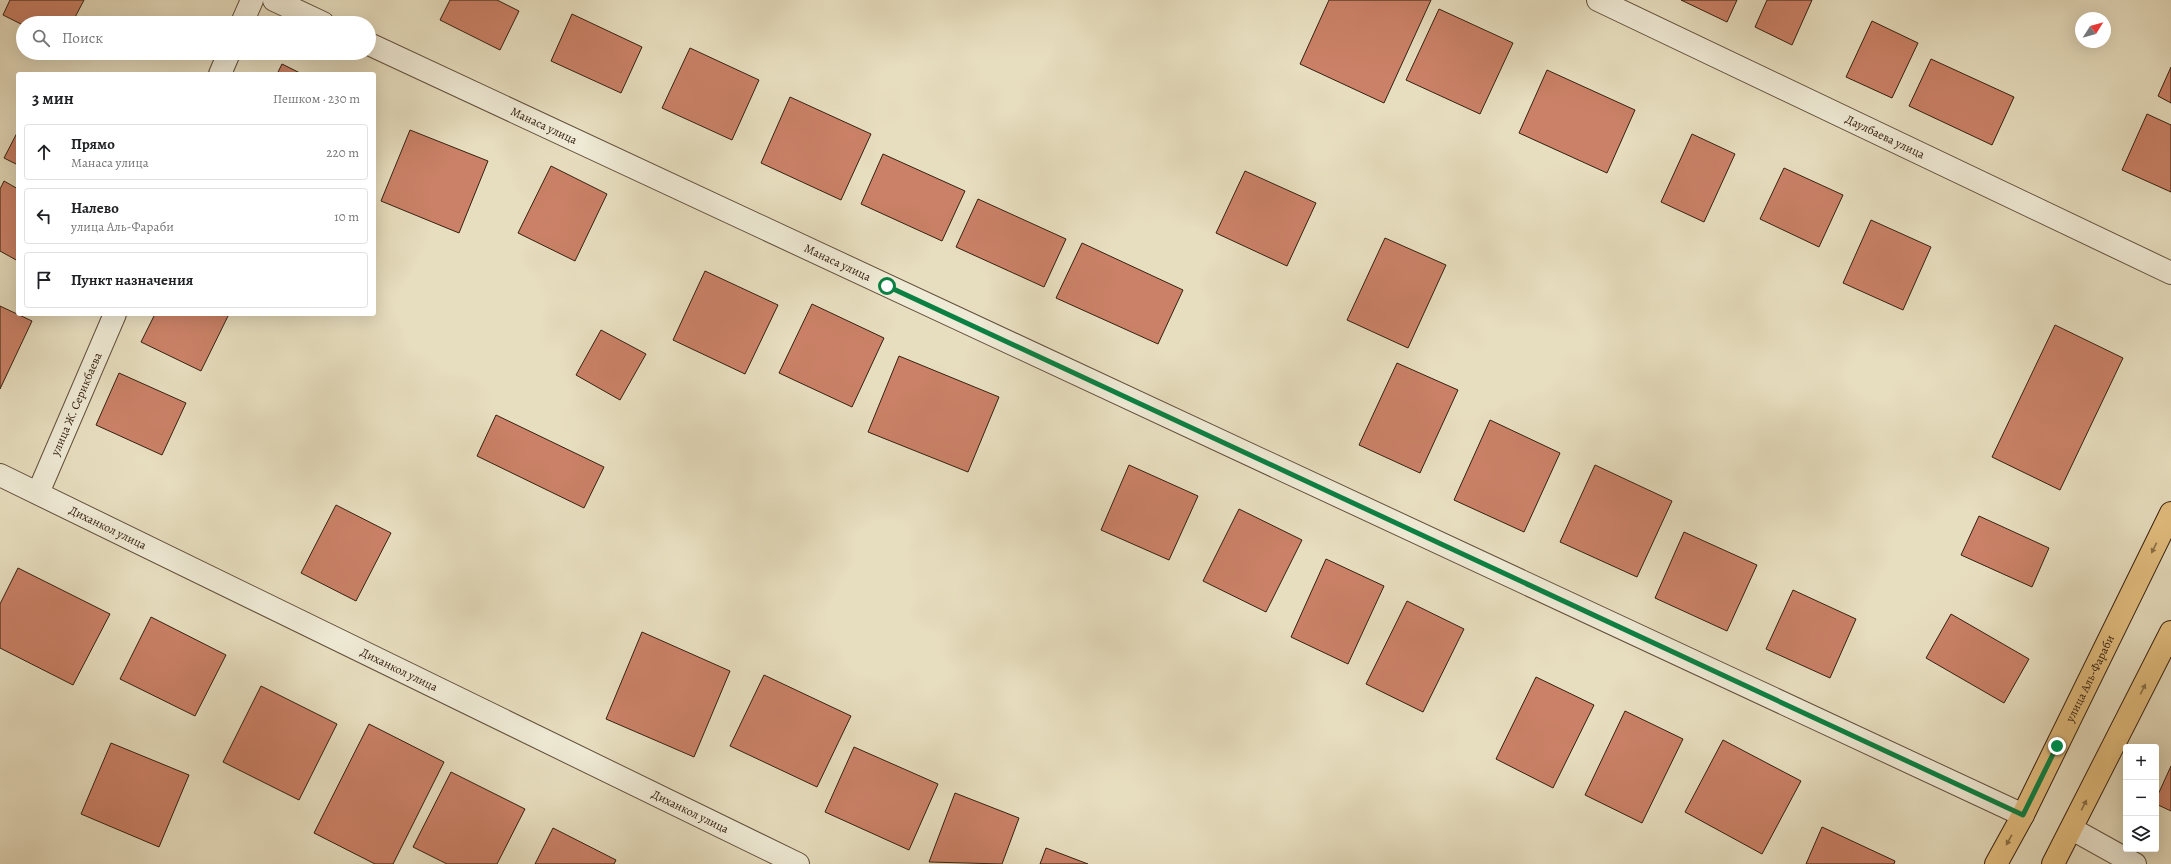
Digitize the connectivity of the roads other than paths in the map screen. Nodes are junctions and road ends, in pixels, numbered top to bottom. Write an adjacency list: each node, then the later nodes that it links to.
1 (252, 0): 4 (street)
2 (274, 0): 5 (street)
3 (1598, 0): 9 (street, Даулбаева улица)
4 (245, 16)
5 (308, 16)
6 (376, 47): 15 (street, Манаса улица)
7 (226, 60): 8 (street)
8 (221, 72)
9 (2171, 273)
10 (115, 316): 12 (street, улица Ж. Серикбаева)
11 (0, 475): 12 (street, Диханкол улица)
12 (38, 493): 17 (street, Диханкол улица)
13 (2171, 513): 15 (main road, улица Аль-Фараби, one-way to 15)
14 (2171, 632): 16 (main road, one-way to 14)
15 (2023, 815): 18 (main road, улица Аль-Фараби, one-way to 18)
16 (2072, 829): 19 (main road); 20 (street)
17 (798, 864)
18 (1996, 864)
19 (2053, 864)
20 (2135, 864)

